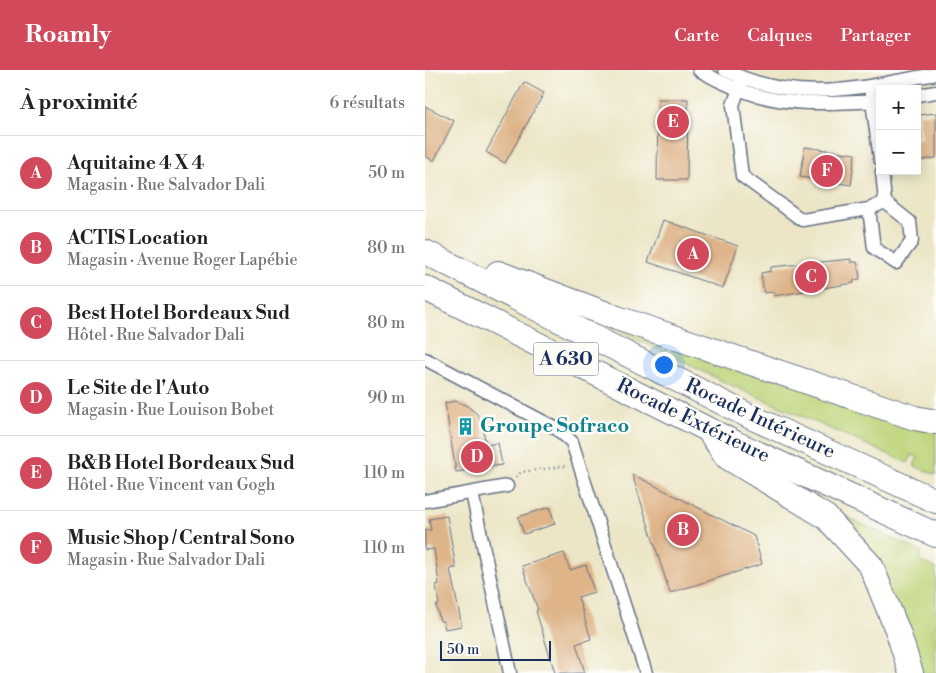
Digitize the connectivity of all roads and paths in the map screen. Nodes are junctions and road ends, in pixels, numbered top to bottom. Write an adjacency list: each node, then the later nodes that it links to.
1 (699, 70): 4 (street)
2 (725, 70): 4 (street)
3 (936, 74): 5 (street)
4 (741, 84): 5 (street); 8 (street); 11 (street)
5 (869, 85): 8 (street)
6 (936, 92): 7 (street)
7 (921, 94)
8 (876, 101)
9 (882, 175): 10 (street)
10 (885, 202): 11 (street); 11 (street)
11 (869, 210)
12 (425, 242): 16 (highway)
13 (425, 252): 22 (highway, Rocade Intérieure / A 630)
14 (425, 288): 17 (highway, Rocade Extérieure / A 630)
15 (425, 360): 18 (street)
16 (936, 422)
17 (707, 429): 23 (highway, Rocade Extérieure / A 630); 26 (highway)
18 (579, 464): 19 (path); 25 (street)
19 (507, 486): 20 (street)
20 (471, 493): 21 (street); 24 (street)
21 (425, 501)
22 (936, 501)
23 (936, 535)
24 (510, 673)
25 (646, 673)
26 (911, 673)

